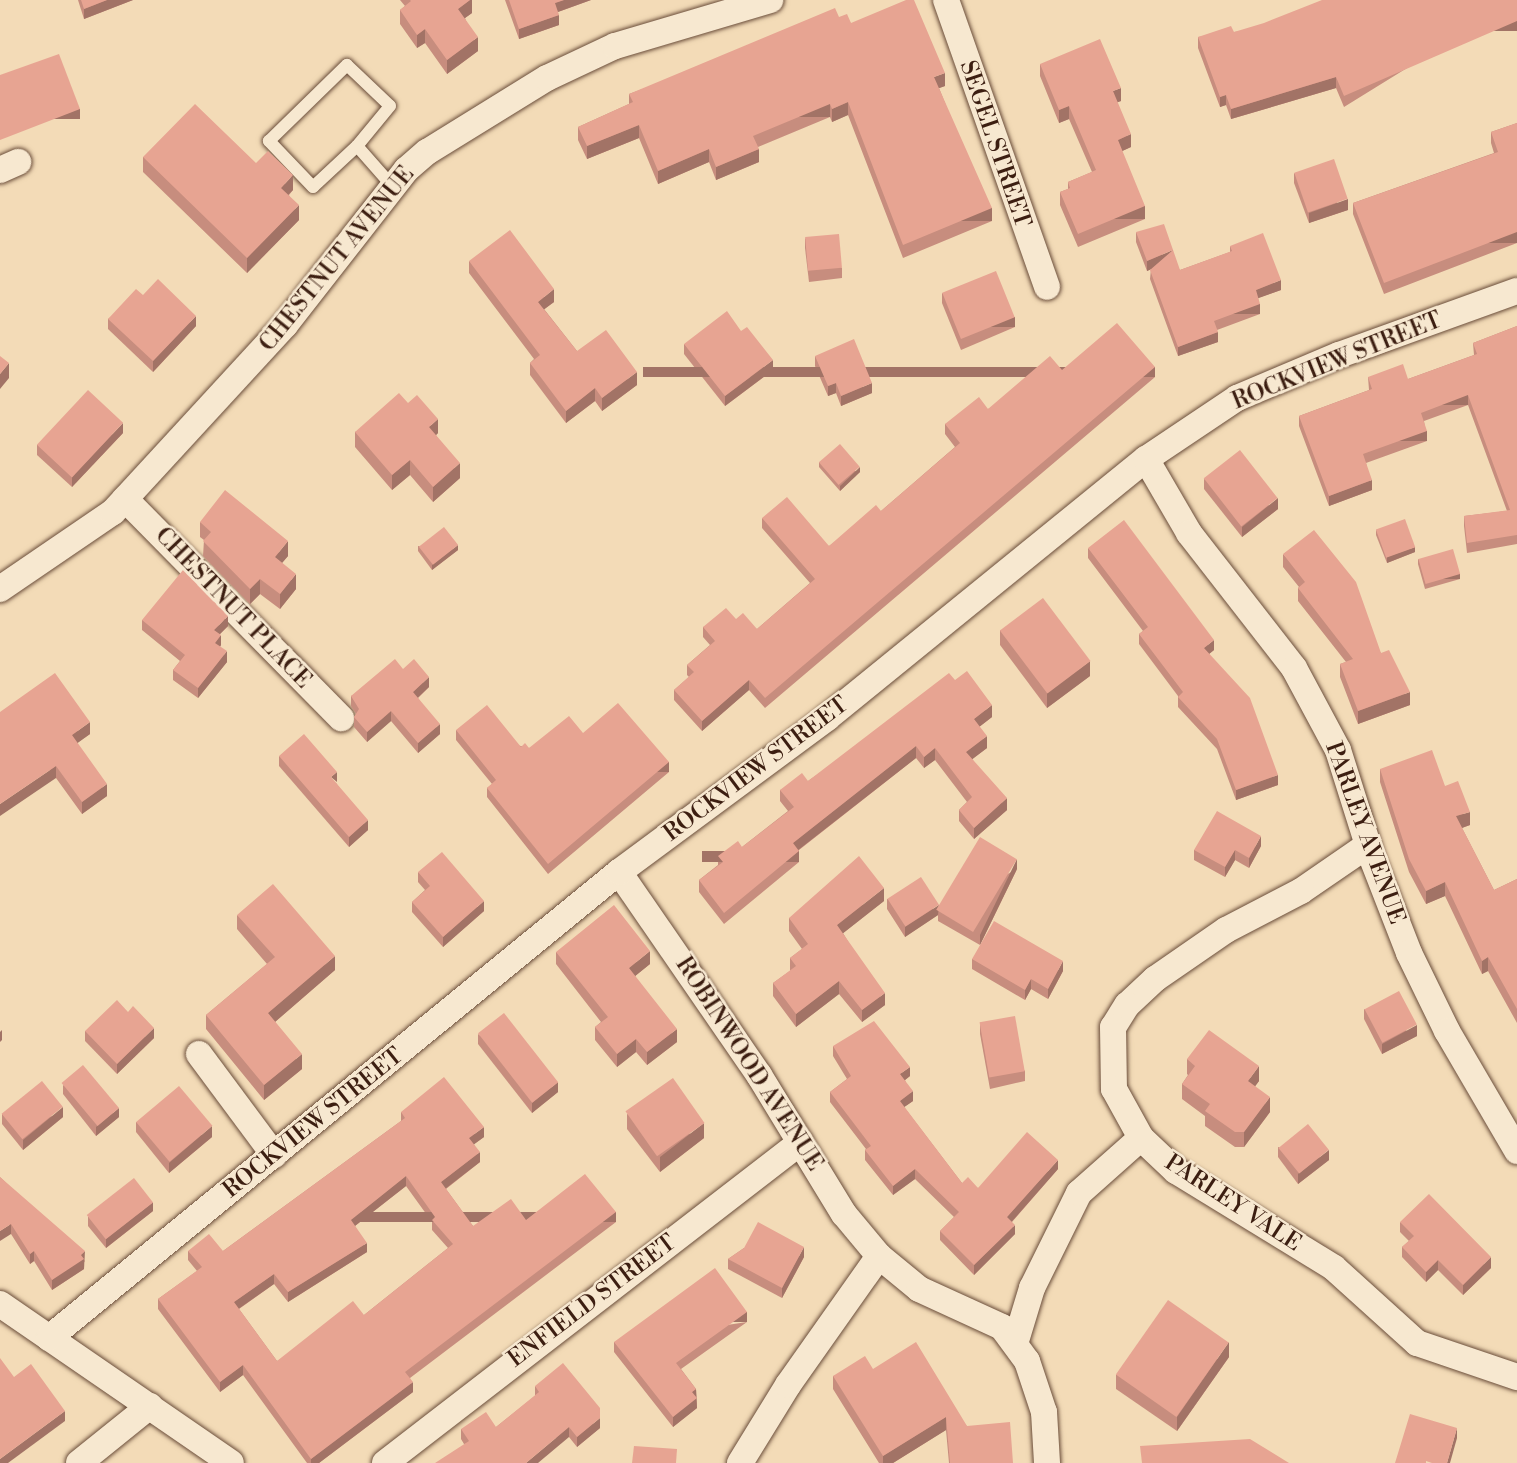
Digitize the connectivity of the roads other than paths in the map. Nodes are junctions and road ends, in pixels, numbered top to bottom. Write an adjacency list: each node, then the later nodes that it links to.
1 (770, 0): 4 (street, CHESTNUT AVENUE)
2 (946, 0): 5 (street, SEGEL STREET)
3 (357, 146): 3 (lane); 4 (lane)
4 (393, 187): 8 (street, CHESTNUT AVENUE)
5 (1046, 287)
6 (1517, 291): 7 (street, ROCKVIEW STREET)
7 (1146, 459): 11 (street, PARLEY AVENUE); 12 (street, ROCKVIEW STREET)
8 (125, 499): 9 (street, CHESTNUT AVENUE); 10 (street, CHESTNUT PLACE)
9 (0, 589)
10 (341, 718)
11 (1368, 845): 14 (street, PARLEY VALE); 16 (street, PARLEY AVENUE)
12 (619, 872): 15 (street, ROBINWOOD AVENUE); 17 (street, ROCKVIEW STREET)
13 (199, 1054): 17 (street)
14 (1141, 1138): 21 (street); 22 (street, PARLEY VALE)
15 (801, 1142): 18 (street, ROBINWOOD AVENUE); 26 (street, ENFIELD STREET)
16 (1517, 1151)
17 (274, 1155): 20 (street, ROCKVIEW STREET)
18 (879, 1256): 21 (street, ROBINWOOD AVENUE); 27 (street)
19 (0, 1304): 20 (street)
20 (50, 1338): 23 (street)
21 (1015, 1344): 28 (street, ROBINWOOD AVENUE)
22 (1517, 1377)
23 (150, 1406): 24 (street); 25 (street)
24 (79, 1463)
25 (231, 1463)
26 (385, 1463)
27 (740, 1463)
28 (1047, 1463)

